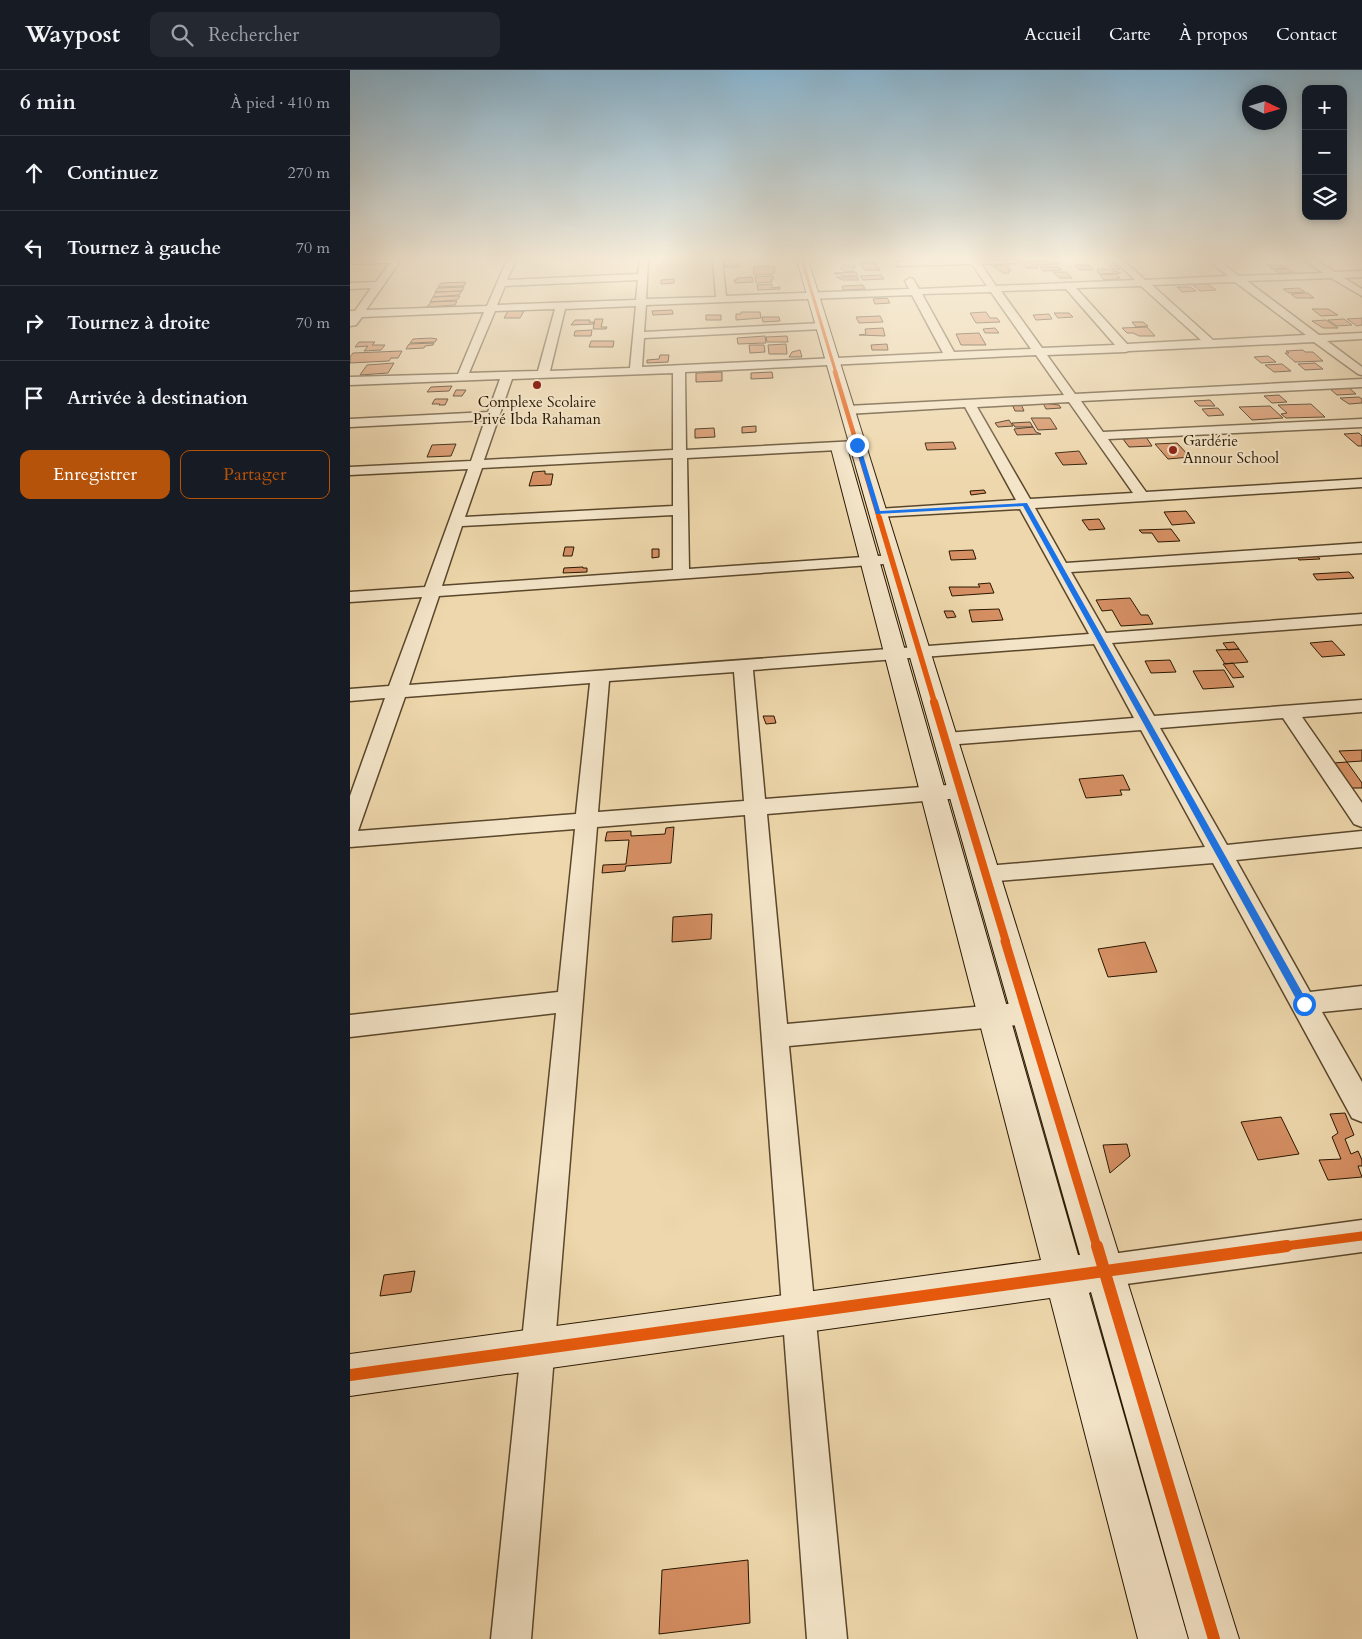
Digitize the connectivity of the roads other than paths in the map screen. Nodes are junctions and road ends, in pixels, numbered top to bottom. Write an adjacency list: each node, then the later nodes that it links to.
1 (480, 333): 23 (street)
2 (554, 333): 21 (street)
3 (674, 333): 10 (street)
4 (816, 333): 17 (street)
5 (938, 333): 16 (street)
6 (1026, 333): 15 (street)
7 (1112, 333): 14 (street)
8 (1198, 333): 13 (street)
9 (1312, 333): 12 (street)
10 (639, 335): 19 (street)
11 (1362, 336): 12 (street)
12 (1318, 338): 13 (street); 20 (street)
13 (1210, 344): 14 (street)
14 (1125, 348): 15 (street)
15 (1039, 352): 16 (street); 26 (street)
16 (950, 356): 17 (street)
17 (824, 362): 18 (street); 28 (street); 33 (street)
18 (679, 369): 19 (street); 34 (street)
19 (636, 371): 21 (street)
20 (1362, 372)
21 (543, 374): 22 (street)
22 (507, 376): 23 (street); 29 (street)
23 (462, 377): 24 (street)
24 (350, 381)
25 (1362, 383): 26 (street)
26 (1071, 397): 27 (street); 32 (street)
27 (969, 403): 28 (street); 40 (street)
28 (847, 410): 33 (street)
29 (493, 416): 30 (street); 35 (street)
30 (350, 423)
31 (1362, 423): 32 (street)
32 (1098, 436): 39 (street)
33 (848, 445): 34 (street); 42 (street); 45 (street)
34 (680, 454): 35 (street); 41 (street)
35 (476, 464): 36 (street); 43 (street)
36 (354, 471): 38 (street)
37 (1359, 486): 39 (street)
38 (350, 487)
39 (1142, 496): 40 (street)
40 (1025, 504): 42 (street); 46 (street)
41 (680, 510): 43 (street); 47 (street)
42 (878, 513): 45 (street)
43 (456, 522): 48 (street)
44 (1362, 548): 46 (street)
45 (881, 561): 47 (street); 52 (street)
46 (1061, 568): 51 (street)
47 (681, 575): 48 (street)
48 (432, 592): 49 (street); 55 (street)
49 (350, 597)
50 (1362, 619): 51 (street)
51 (1100, 638): 52 (street); 59 (street)
52 (907, 653): 53 (street); 60 (street); 61 (street)
53 (743, 665): 54 (street); 62 (street)
54 (600, 676): 55 (street); 64 (street)
55 (397, 692): 56 (street); 65 (street)
56 (350, 695)
57 (1362, 706): 58 (street)
58 (1289, 712): 59 (street); 63 (street)
59 (1147, 724): 60 (street); 68 (street)
60 (946, 739): 61 (street)
61 (947, 793): 62 (street); 69 (street); 74 (street)
62 (755, 807): 64 (street); 76 (street)
63 (1362, 819)
64 (587, 821): 66 (street); 71 (street)
65 (350, 826)
66 (350, 839)
67 (1362, 839): 68 (street)
68 (1220, 854): 69 (street); 72 (street)
69 (986, 874): 73 (street)
70 (1362, 997): 72 (street)
71 (570, 1001): 75 (street); 82 (street)
72 (1304, 1004): 77 (street)
73 (1028, 1013): 74 (street); 79 (street)
74 (994, 1016): 76 (street); 80 (street)
75 (350, 1026)
76 (775, 1036): 81 (street)
77 (1362, 1109)
78 (1362, 1236): 79 (street)
79 (1104, 1270): 80 (street); 87 (street)
80 (1064, 1276): 81 (street); 86 (street)
81 (799, 1313): 82 (street); 85 (street)
82 (538, 1349): 83 (street); 84 (street)
83 (350, 1375)
84 (511, 1639)
85 (827, 1639)
86 (1163, 1639)
87 (1214, 1639)

